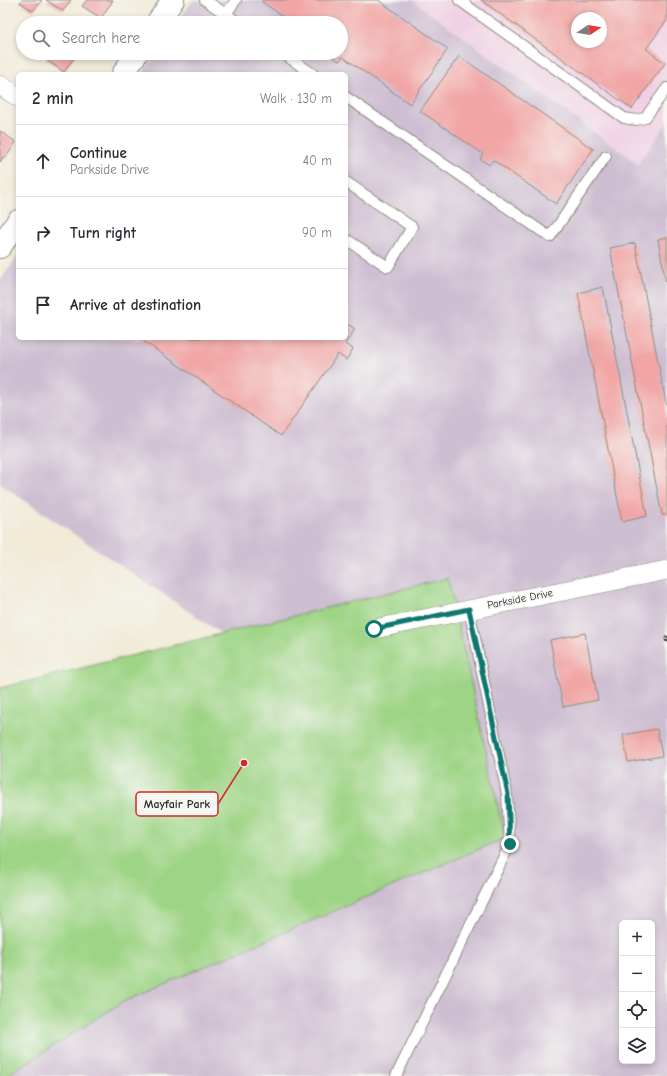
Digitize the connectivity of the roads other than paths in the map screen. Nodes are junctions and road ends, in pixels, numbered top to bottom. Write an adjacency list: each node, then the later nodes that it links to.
1 (173, 0): 6 (street)
2 (205, 0): 5 (lane)
3 (236, 0): 5 (lane)
4 (459, 0): 13 (lane)
5 (226, 14): 7 (lane)
6 (162, 16)
7 (229, 16)
8 (132, 60): 10 (street)
9 (292, 60): 11 (lane)
10 (124, 72)
11 (310, 72)
12 (0, 85): 14 (street)
13 (667, 88)
14 (16, 96)
15 (348, 98): 16 (lane)
16 (606, 156)
17 (348, 183): 19 (lane)
18 (16, 224): 20 (street)
19 (348, 240)
20 (0, 247)
21 (667, 570): 22 (street, Parkside Drive)
22 (469, 609): 23 (street, Parkside Drive); 24 (lane)
23 (374, 629)
24 (396, 1076)

